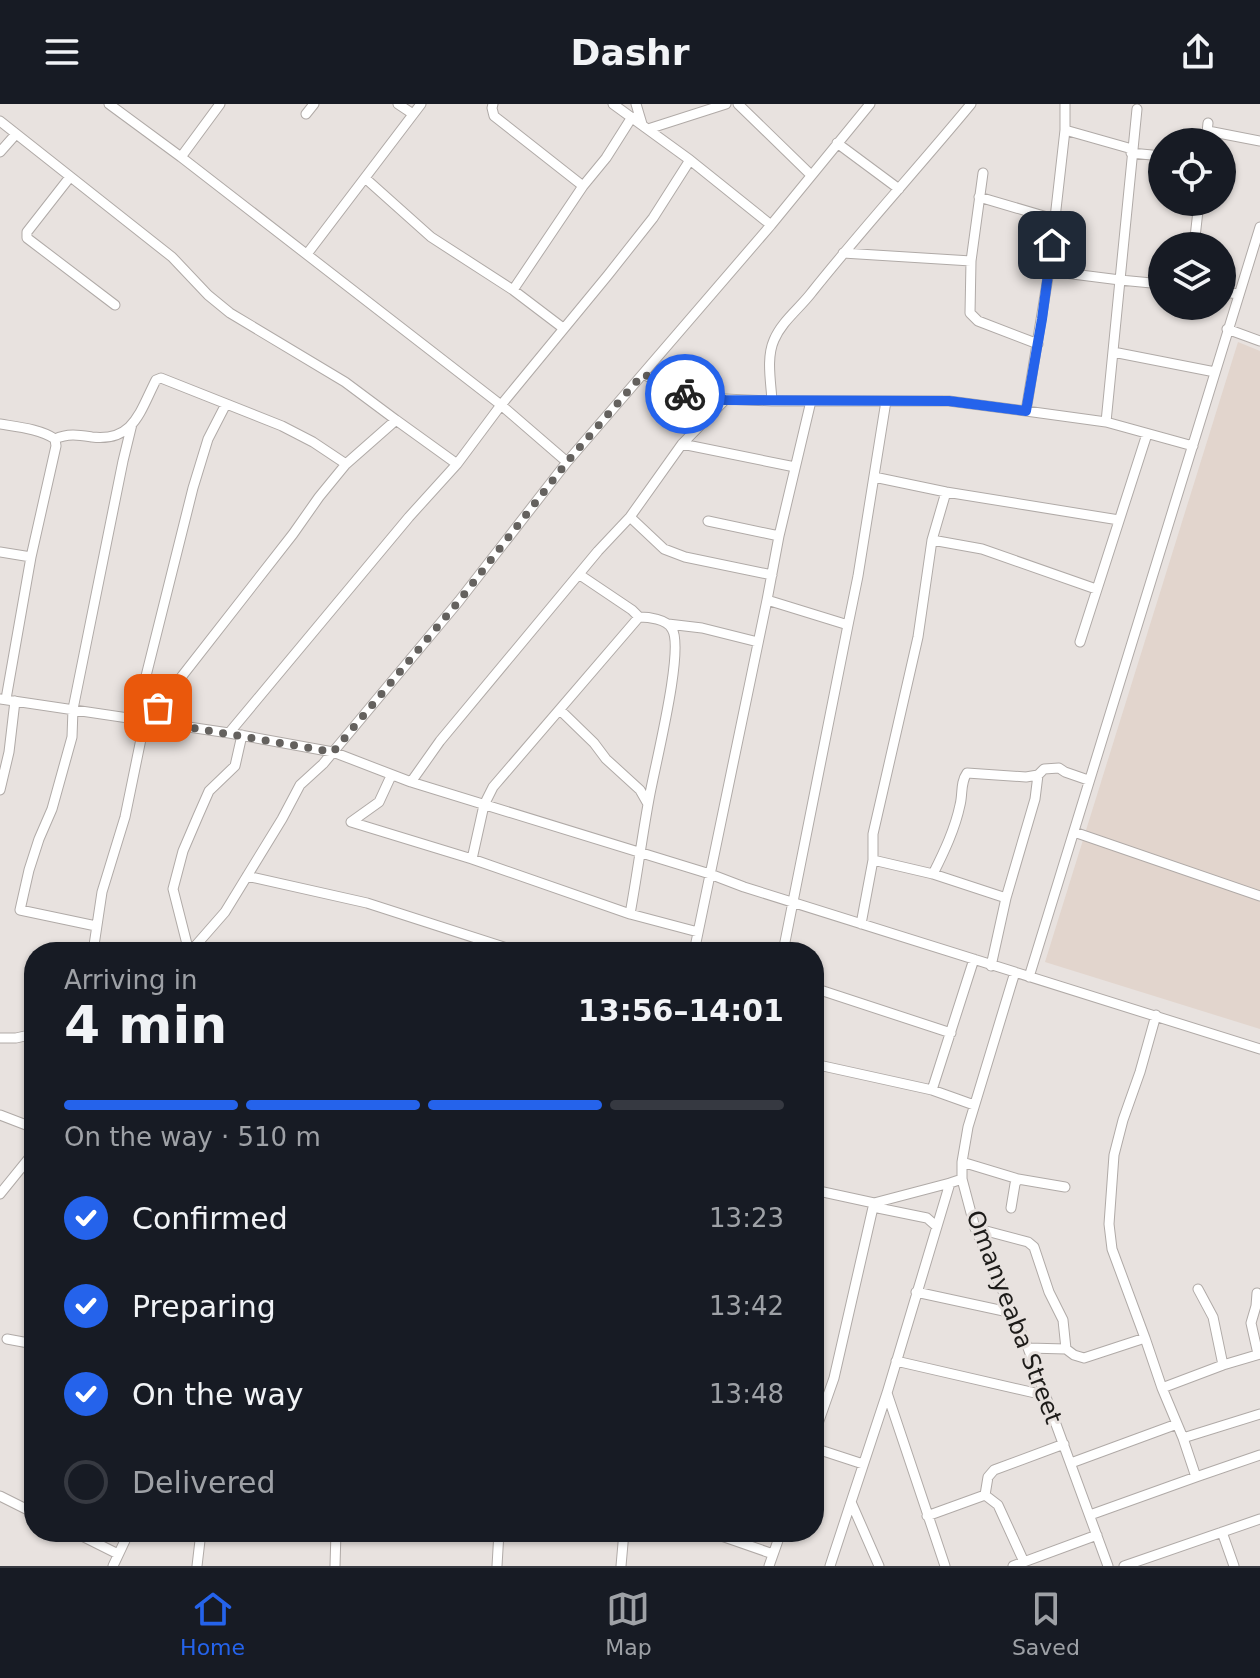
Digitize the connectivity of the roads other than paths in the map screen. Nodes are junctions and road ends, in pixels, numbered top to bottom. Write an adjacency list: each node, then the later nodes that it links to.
1 (109, 104): 28 (street)
2 (220, 104): 28 (street)
3 (314, 104): 15 (street)
4 (398, 104): 16 (street)
5 (421, 104): 16 (street)
6 (493, 104): 34 (street)
7 (613, 104): 17 (street)
8 (636, 104): 19 (street)
9 (726, 104): 19 (street)
10 (738, 104): 31 (street)
11 (870, 104): 24 (street)
12 (971, 104): 35 (street)
13 (1065, 104): 20 (street)
14 (1137, 109): 25 (street)
15 (306, 114)
16 (413, 114): 33 (street)
17 (632, 117): 19 (street); 34 (street)
18 (0, 121): 21 (street)
19 (645, 127): 29 (street)
20 (1065, 130): 25 (street); 37 (street)
21 (16, 134): 26 (street); 32 (street)
22 (1236, 137): 23 (street)
23 (1260, 141)
24 (837, 143): 31 (street); 35 (street)
25 (1132, 151): 27 (street); 44 (street)
26 (0, 152)
27 (1148, 154)
28 (181, 157): 41 (street)
29 (690, 160): 38 (street); 50 (street)
30 (983, 173): 36 (street)
31 (811, 175): 38 (street)
32 (70, 177): 49 (street); 64 (street)
33 (365, 178): 41 (street); 46 (street)
34 (583, 186): 46 (street)
35 (899, 189): 40 (street)
36 (979, 197): 37 (street); 42 (street)
37 (1054, 219): 43 (street)
38 (771, 225): 56 (street)
39 (1260, 227): 48 (street)
40 (843, 253): 42 (street); 58 (street)
41 (307, 254): 62 (street)
42 (971, 261): 53 (street)
43 (1049, 271): 44 (street); 53 (street)
44 (1120, 280): 45 (street); 54 (street)
45 (1148, 283)
46 (513, 290): 50 (street)
47 (1236, 294): 48 (street)
48 (1239, 294): 51 (street)
49 (115, 305)
50 (563, 328): 62 (street)
51 (1227, 329): 52 (street); 55 (street)
52 (1260, 341)
53 (1038, 344): 63 (street)
54 (1113, 352): 55 (street); 65 (street)
55 (1215, 372): 71 (street)
56 (643, 374): 57 (street); 72 (street)
57 (725, 400): 58 (street); 70 (street)
58 (772, 401): 59 (street)
59 (811, 401): 60 (street); 75 (street)
60 (886, 401): 63 (street); 76 (street)
61 (226, 404): 67 (street); 73 (street); 97 (street)
62 (501, 405): 72 (street); 74 (street)
63 (1026, 411): 65 (street)
64 (396, 420): 73 (street); 74 (street)
65 (1106, 422): 68 (street)
66 (0, 424): 69 (street)
67 (132, 424): 69 (street); 95 (street)
68 (1147, 434): 71 (street); 79 (street)
69 (55, 439): 84 (street)
70 (682, 444): 75 (street); 78 (street)
71 (1193, 446): 103 (street)
72 (567, 462): 100 (street)
73 (346, 464): 97 (street)
74 (457, 464): 98 (street)
75 (795, 467): 81 (street)
76 (874, 477): 77 (street); 91 (street)
77 (946, 492): 79 (street); 82 (street)
78 (630, 517): 85 (street); 86 (street)
79 (1119, 520): 87 (street)
80 (708, 521): 81 (street)
81 (779, 536): 86 (street)
82 (932, 540): 87 (street); 111 (street)
83 (0, 552): 84 (street)
84 (31, 557): 94 (street)
85 (580, 575): 89 (street); 104 (street)
86 (772, 575): 88 (street)
87 (1096, 589): 93 (street)
88 (767, 600): 91 (street); 92 (street)
89 (639, 617): 90 (street); 96 (street)
90 (668, 624): 92 (street); 106 (street)
91 (848, 625): 117 (street)
92 (758, 642): 112 (street)
93 (1080, 642)
94 (7, 700): 95 (street); 105 (street)
95 (73, 709): 97 (street); 120 (street)
96 (560, 710): 106 (street); 107 (street)
97 (148, 721): 98 (street); 120 (street)
98 (229, 733): 99 (street)
99 (242, 735): 100 (street); 123 (street)
100 (333, 752): 102 (street); 114 (street)
101 (1038, 775): 103 (street); 113 (street); 116 (street)
102 (391, 776): 104 (street); 110 (street)
103 (1088, 780): 108 (street)
104 (411, 782): 107 (street)
105 (0, 790)
106 (648, 804): 109 (street)
107 (484, 805): 109 (street); 110 (street)
108 (1074, 832): 115 (street); 131 (street)
109 (641, 853): 112 (street); 118 (street)
110 (472, 859): 118 (street)
111 (873, 860): 113 (street); 119 (street)
112 (710, 874): 117 (street); 121 (street)
113 (933, 874): 116 (street)
114 (247, 876): 124 (street); 125 (street)
115 (1260, 896)
116 (1006, 898): 129 (street)
117 (793, 903): 119 (street); 127 (street)
118 (630, 914): 121 (street)
119 (861, 924): 128 (street)
120 (96, 926): 122 (street)
121 (698, 932): 126 (street)
122 (94, 942)
123 (187, 942)
124 (199, 942)
125 (488, 942)
126 (696, 942)
127 (785, 942)
128 (974, 959): 129 (street); 134 (street)
129 (991, 966): 130 (street)
130 (1015, 972): 131 (street); 140 (street, Omanyeaba Street)
131 (1029, 977): 133 (street)
132 (824, 991): 134 (street)
133 (1156, 1015): 137 (street); 159 (street)
134 (951, 1033): 139 (street)
135 (24, 1036): 136 (street)
136 (0, 1038)
137 (1260, 1049)
138 (824, 1066): 139 (street)
139 (932, 1090): 140 (street)
140 (974, 1105): 143 (street, Omanyeaba Street)
141 (0, 1115): 142 (street)
142 (24, 1124)
143 (962, 1162): 145 (street, Omanyeaba Street); 146 (street)
144 (24, 1164): 150 (street)
145 (962, 1179): 147 (street); 154 (street, Omanyeaba Street)
146 (1018, 1179): 148 (street); 152 (street)
147 (950, 1183): 151 (street); 153 (street)
148 (1065, 1187)
149 (824, 1192): 151 (street)
150 (0, 1194)
151 (874, 1205): 153 (street); 170 (street)
152 (1011, 1208)
153 (936, 1226): 156 (street)
154 (975, 1228): 158 (street, Omanyeaba Street); 163 (street)
155 (1198, 1289): 166 (street)
156 (916, 1292): 158 (street); 165 (street)
157 (1257, 1293): 164 (street)
158 (1013, 1313): 162 (street, Omanyeaba Street)
159 (1145, 1338): 163 (street); 167 (street)
160 (7, 1339): 161 (street)
161 (24, 1342)
162 (1028, 1348): 163 (street); 169 (street, Omanyeaba Street)
163 (1066, 1349)
164 (1259, 1354): 166 (street)
165 (896, 1361): 168 (street); 169 (street)
166 (1223, 1365): 167 (street)
167 (1162, 1388): 172 (street)
168 (887, 1393): 178 (street); 185 (street)
169 (1044, 1395): 174 (street, Omanyeaba Street)
170 (824, 1400)
171 (1260, 1414): 173 (street)
172 (1177, 1424): 173 (street); 177 (street)
173 (1183, 1438): 179 (street)
174 (1064, 1444): 177 (street, Omanyeaba Street); 180 (street)
175 (824, 1451): 178 (street)
176 (1260, 1455): 179 (street)
177 (1071, 1463): 184 (street, Omanyeaba Street)
178 (863, 1464): 182 (street)
179 (1196, 1477): 184 (street)
180 (985, 1495): 185 (street); 199 (street)
181 (0, 1496): 183 (street)
182 (851, 1502): 206 (street); 207 (street)
183 (24, 1508)
184 (1090, 1515): 188 (street, Omanyeaba Street)
185 (927, 1516): 208 (street)
186 (1260, 1519): 187 (street)
187 (1222, 1532): 211 (street); 212 (street)
188 (1097, 1535): 199 (street); 210 (street, Omanyeaba Street)
189 (94, 1542): 197 (street)
190 (124, 1542): 197 (street)
191 (200, 1542): 201 (street)
192 (336, 1542): 202 (street)
193 (498, 1542): 203 (street)
194 (623, 1542): 204 (street)
195 (739, 1542): 198 (street)
196 (777, 1542): 198 (street)
197 (118, 1554): 200 (street)
198 (773, 1554): 205 (street)
199 (1024, 1562): 209 (street)
200 (113, 1566)
201 (197, 1566)
202 (335, 1566)
203 (497, 1566)
204 (621, 1566)
205 (769, 1566)
206 (830, 1566)
207 (879, 1566)
208 (945, 1566)
209 (1013, 1566)
210 (1108, 1566)
211 (1124, 1566)
212 (1234, 1566)

